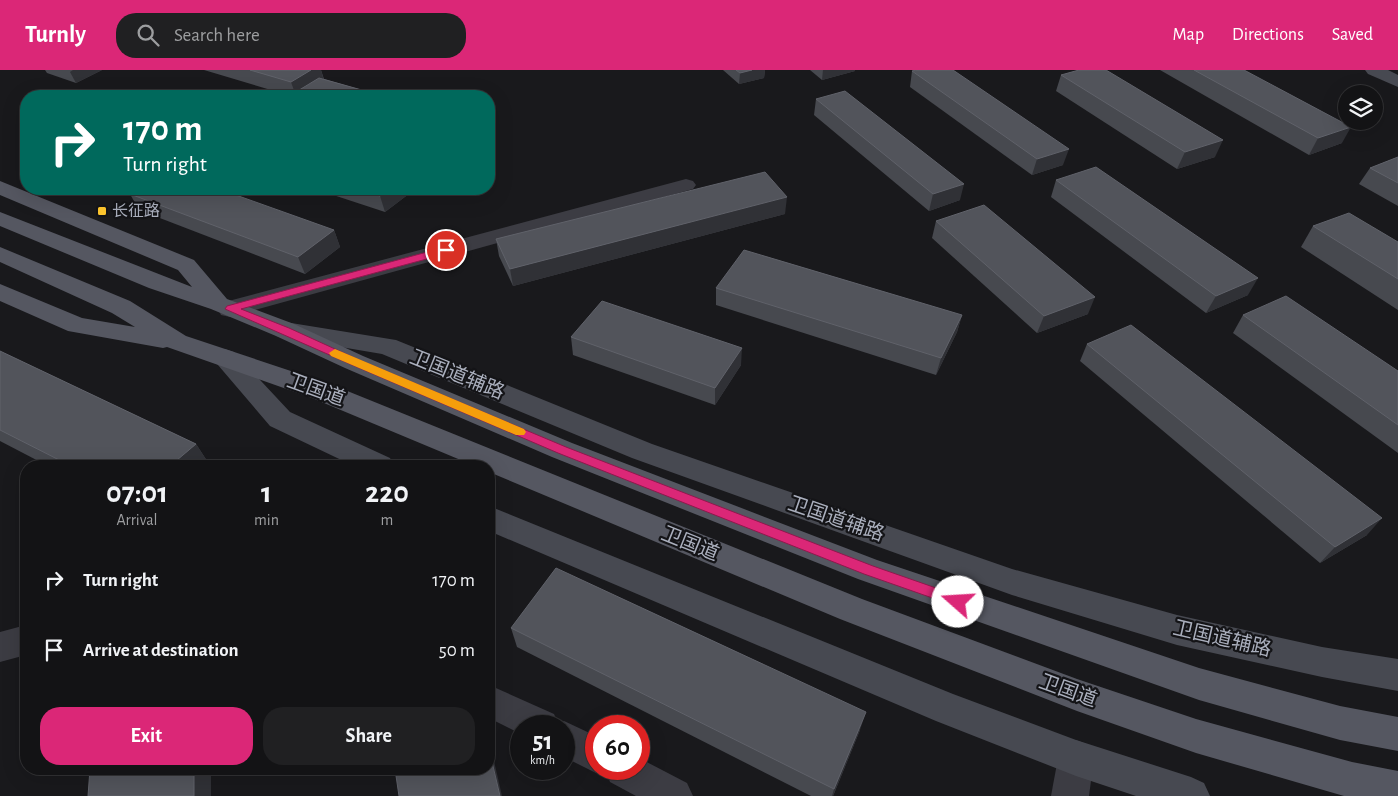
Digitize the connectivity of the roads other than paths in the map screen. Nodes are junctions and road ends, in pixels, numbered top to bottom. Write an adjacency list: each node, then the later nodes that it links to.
1 (1374, 70): 2 (street)
2 (1398, 82)
3 (686, 185): 8 (street)
4 (0, 187): 8 (main road)
5 (0, 218): 8 (main road, 卫国道)
6 (0, 254): 10 (main road, 卫国道)
7 (0, 292): 10 (main road)
8 (225, 306): 9 (main road, 卫国道)
9 (285, 330): 18 (street, 卫国道辅路); 21 (main road, 卫国道)
10 (177, 342): 11 (main road, 卫国道)
11 (225, 358): 12 (street); 13 (main road, 卫国道)
12 (367, 460)
13 (489, 460)
14 (495, 462): 24 (main road, 卫国道)
15 (495, 521): 22 (street)
16 (20, 642): 17 (street)
17 (0, 647)
18 (1398, 675)
19 (495, 704): 20 (street)
20 (518, 715)
21 (1398, 734)
22 (1076, 758): 26 (street); 27 (street)
23 (644, 780): 25 (street)
24 (1398, 790)
25 (674, 796)
26 (1070, 796)
27 (1191, 796)

